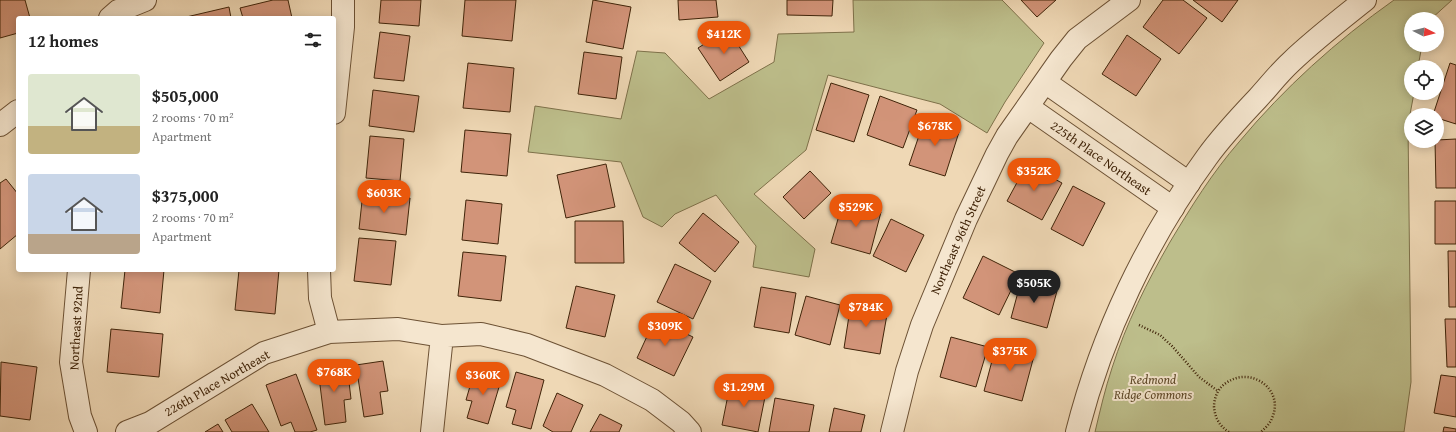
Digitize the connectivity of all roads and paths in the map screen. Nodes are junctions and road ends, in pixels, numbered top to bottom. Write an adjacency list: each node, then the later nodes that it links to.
1 (145, 0): 5 (street)
2 (343, 0): 7 (street)
3 (1129, 0): 6 (street, Northeast 96th Street)
4 (1365, 0): 11 (street)
5 (112, 16)
6 (1045, 82): 8 (street, Northeast 96th Street); 11 (street)
7 (336, 94)
8 (1028, 107): 12 (street, 225th Place Northeast); 23 (street, Northeast 96th Street)
9 (16, 112): 10 (street)
10 (0, 125)
11 (1189, 183): 12 (street)
12 (1173, 208): 24 (street)
13 (79, 272): 19 (street, Northeast 92nd)
14 (319, 272): 16 (street)
15 (1139, 325): 18 (path)
16 (329, 332): 17 (street, 226th Place Northeast); 20 (street, 226th Place Northeast)
17 (442, 336): 21 (street); 22 (street, 226th Place Northeast)
18 (1218, 391): 25 (path); 26 (path)
19 (86, 432)
20 (127, 432)
21 (432, 432)
22 (690, 432)
23 (892, 432)
24 (1077, 432)
25 (1229, 432)
26 (1260, 432)

